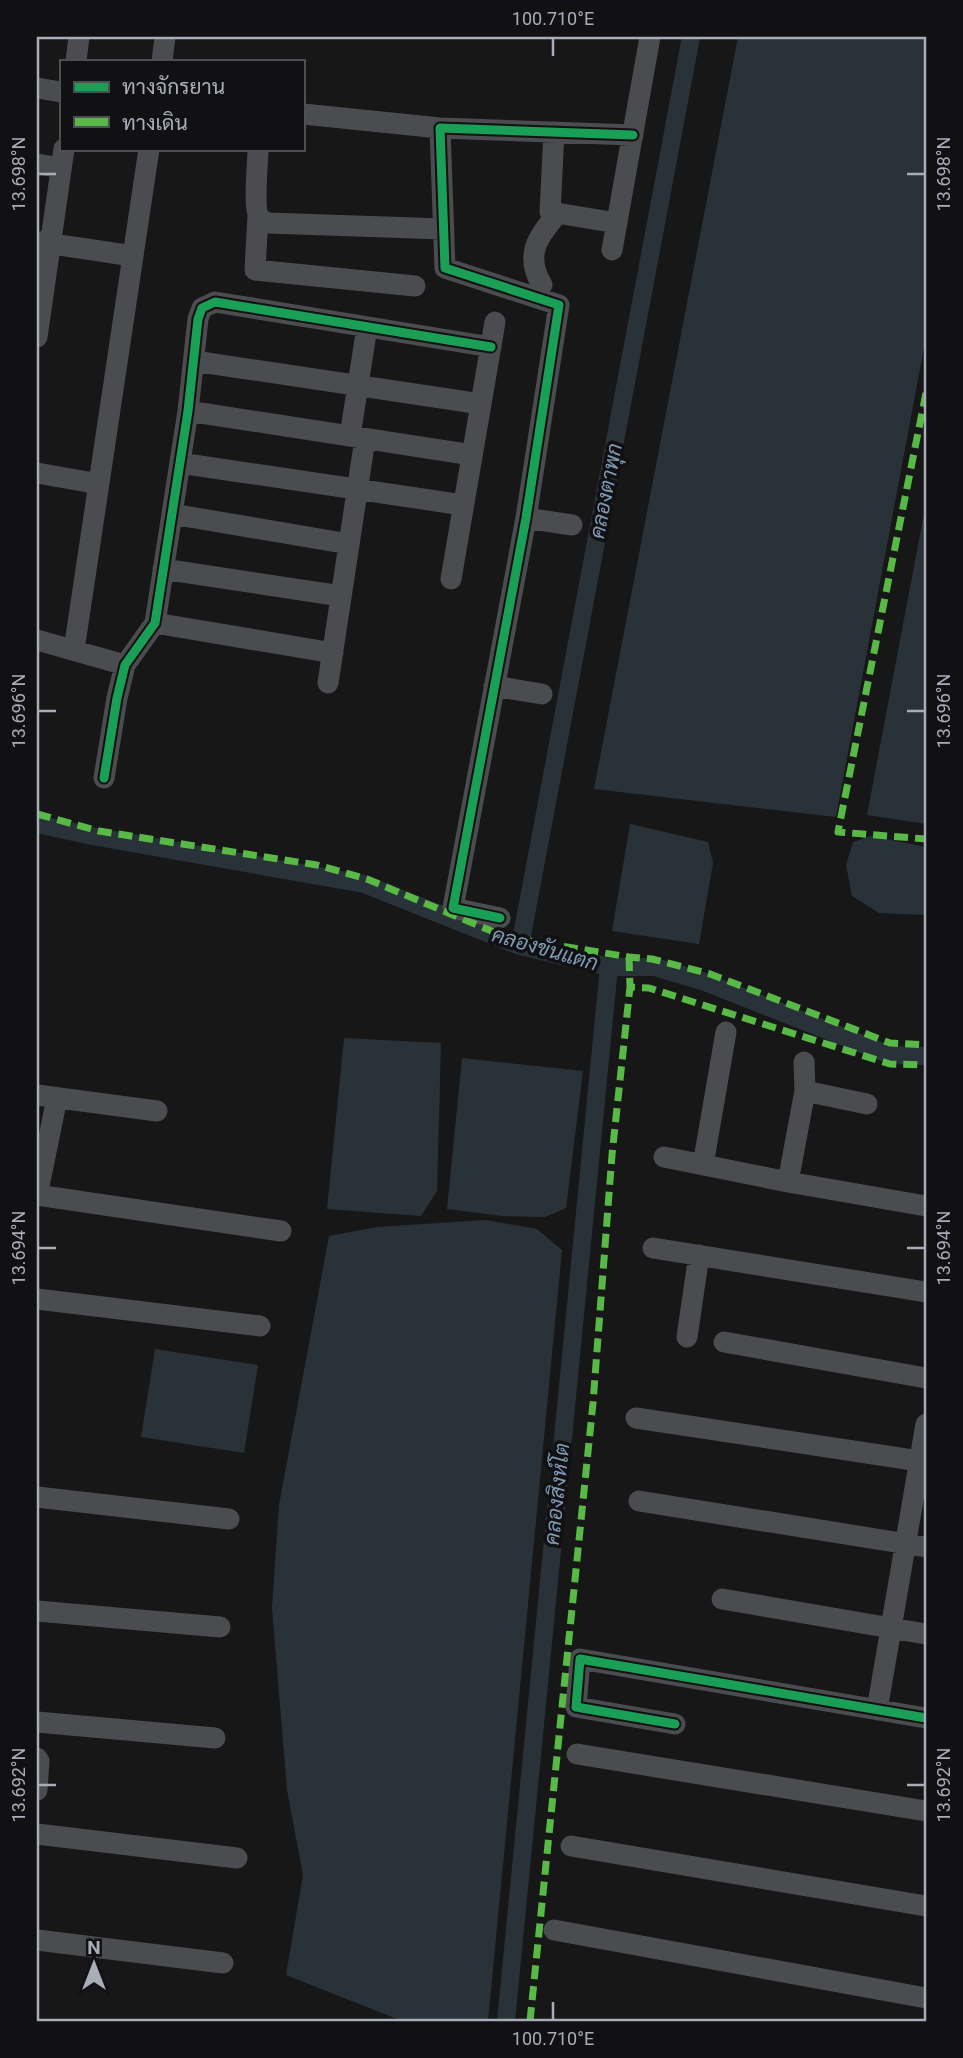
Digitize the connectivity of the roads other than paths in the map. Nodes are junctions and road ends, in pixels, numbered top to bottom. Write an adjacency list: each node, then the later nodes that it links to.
1 (79, 37): 4 (street)
2 (165, 37): 5 (street)
3 (650, 37): 11 (street)
4 (76, 60)
5 (162, 60)
6 (37, 88): 7 (street)
7 (60, 92)
8 (304, 114): 9 (street)
9 (440, 128): 10 (street); 19 (street)
10 (554, 132): 11 (street); 16 (street)
11 (633, 135): 18 (street)
12 (149, 150): 22 (street)
13 (258, 150): 17 (street)
14 (62, 158): 15 (street); 20 (street)
15 (37, 164)
16 (558, 213): 18 (street); 23 (street)
17 (258, 215): 19 (street); 24 (street)
18 (617, 223): 21 (street)
19 (444, 229): 41 (street)
20 (43, 242): 22 (street); 26 (street)
21 (612, 250)
22 (133, 256): 37 (street)
23 (542, 285)
24 (415, 286)
25 (495, 323): 28 (street)
26 (38, 324)
27 (366, 327): 28 (street); 29 (street); 30 (street)
28 (491, 347): 31 (street)
29 (194, 361): 30 (street); 32 (street)
30 (358, 386): 31 (street); 33 (street)
31 (481, 404): 34 (street)
32 (188, 411): 33 (street); 35 (street)
33 (357, 438): 34 (street); 38 (street)
34 (472, 455): 39 (street)
35 (180, 463): 38 (street); 40 (street)
36 (37, 473): 37 (street)
37 (99, 484): 49 (street)
38 (357, 489): 39 (street); 43 (street)
39 (463, 505): 45 (street)
40 (172, 514): 43 (street); 44 (street)
41 (526, 518): 42 (street); 53 (street)
42 (572, 525)
43 (349, 544): 46 (street)
44 (163, 569): 46 (street); 47 (street)
45 (451, 579)
46 (341, 596): 50 (street)
47 (155, 623): 50 (street); 51 (street)
48 (37, 640): 49 (street)
49 (74, 650): 51 (street)
50 (333, 653): 52 (street)
51 (125, 665): 55 (street)
52 (328, 684)
53 (494, 686): 54 (street); 56 (street)
54 (542, 694)
55 (104, 778)
56 (500, 918)
57 (726, 1032): 64 (street)
58 (804, 1062): 59 (street)
59 (805, 1091): 61 (street); 65 (street)
60 (47, 1097): 62 (street); 66 (street)
61 (867, 1104)
62 (157, 1111)
63 (664, 1157): 64 (street)
64 (704, 1165): 65 (street)
65 (788, 1182): 67 (street)
66 (37, 1196): 68 (street)
67 (926, 1206)
68 (281, 1231)
69 (653, 1248): 70 (street)
70 (699, 1255): 71 (street); 74 (street)
71 (926, 1292)
72 (37, 1300): 73 (street)
73 (260, 1326)
74 (687, 1337)
75 (724, 1342): 76 (street)
76 (926, 1378)
77 (636, 1418): 79 (street)
78 (926, 1424): 79 (street)
79 (923, 1461): 83 (street)
80 (37, 1497): 82 (street)
81 (639, 1501): 83 (street)
82 (229, 1519)
83 (916, 1545): 87 (street)
84 (722, 1599): 87 (street)
85 (37, 1611): 86 (street)
86 (220, 1627)
87 (891, 1628): 88 (street); 89 (street)
88 (926, 1634)
89 (877, 1710): 90 (street); 92 (street)
90 (926, 1718)
91 (37, 1723): 93 (street)
92 (675, 1724)
93 (215, 1738)
94 (578, 1754): 97 (street)
95 (37, 1758): 96 (street)
96 (37, 1790)
97 (926, 1811)
98 (37, 1834): 100 (street)
99 (571, 1846): 101 (street)
100 (237, 1858)
101 (926, 1906)
102 (554, 1930): 105 (street)
103 (37, 1940): 104 (street)
104 (223, 1963)
105 (926, 1998)

